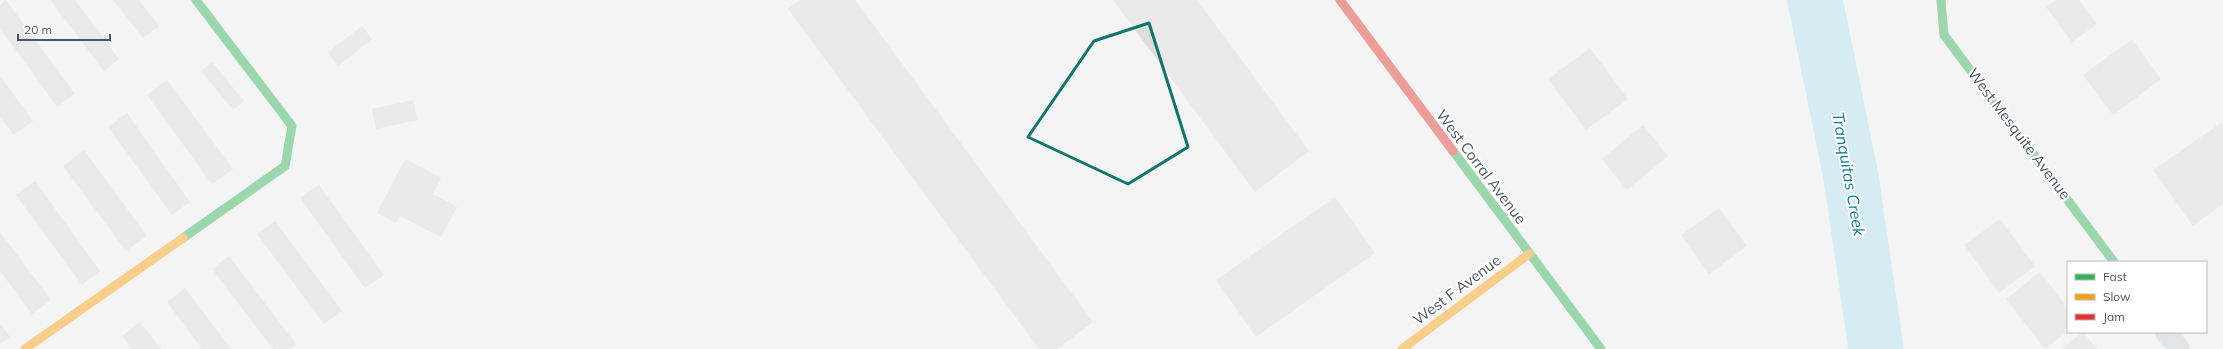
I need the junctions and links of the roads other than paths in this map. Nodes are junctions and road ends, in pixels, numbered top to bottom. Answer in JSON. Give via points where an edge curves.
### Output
{"nodes":[{"id":1,"x":196,"y":0,"type":"edge"},
{"id":2,"x":1340,"y":0,"type":"edge"},
{"id":3,"x":1940,"y":0,"type":"edge"},
{"id":4,"x":1529,"y":254,"type":"junction"},
{"id":5,"x":2113,"y":261,"type":"edge"},
{"id":6,"x":2167,"y":333,"type":"edge"},
{"id":7,"x":24,"y":349,"type":"edge"},
{"id":8,"x":1402,"y":349,"type":"edge"},
{"id":9,"x":1601,"y":349,"type":"edge"},
{"id":10,"x":2179,"y":349,"type":"edge"}],
"edges":[{"from":1,"to":7,"type":"street","via":[[292,126],[285,166]]},
{"from":2,"to":4,"type":"street","name":"West Corral Avenue"},
{"from":3,"to":5,"type":"street","name":"West Mesquite Avenue","via":[[1944,35]]},
{"from":4,"to":8,"type":"street","name":"West F Avenue"},
{"from":4,"to":9,"type":"street","name":"West Corral Avenue"},
{"from":6,"to":10,"type":"street"}]}
